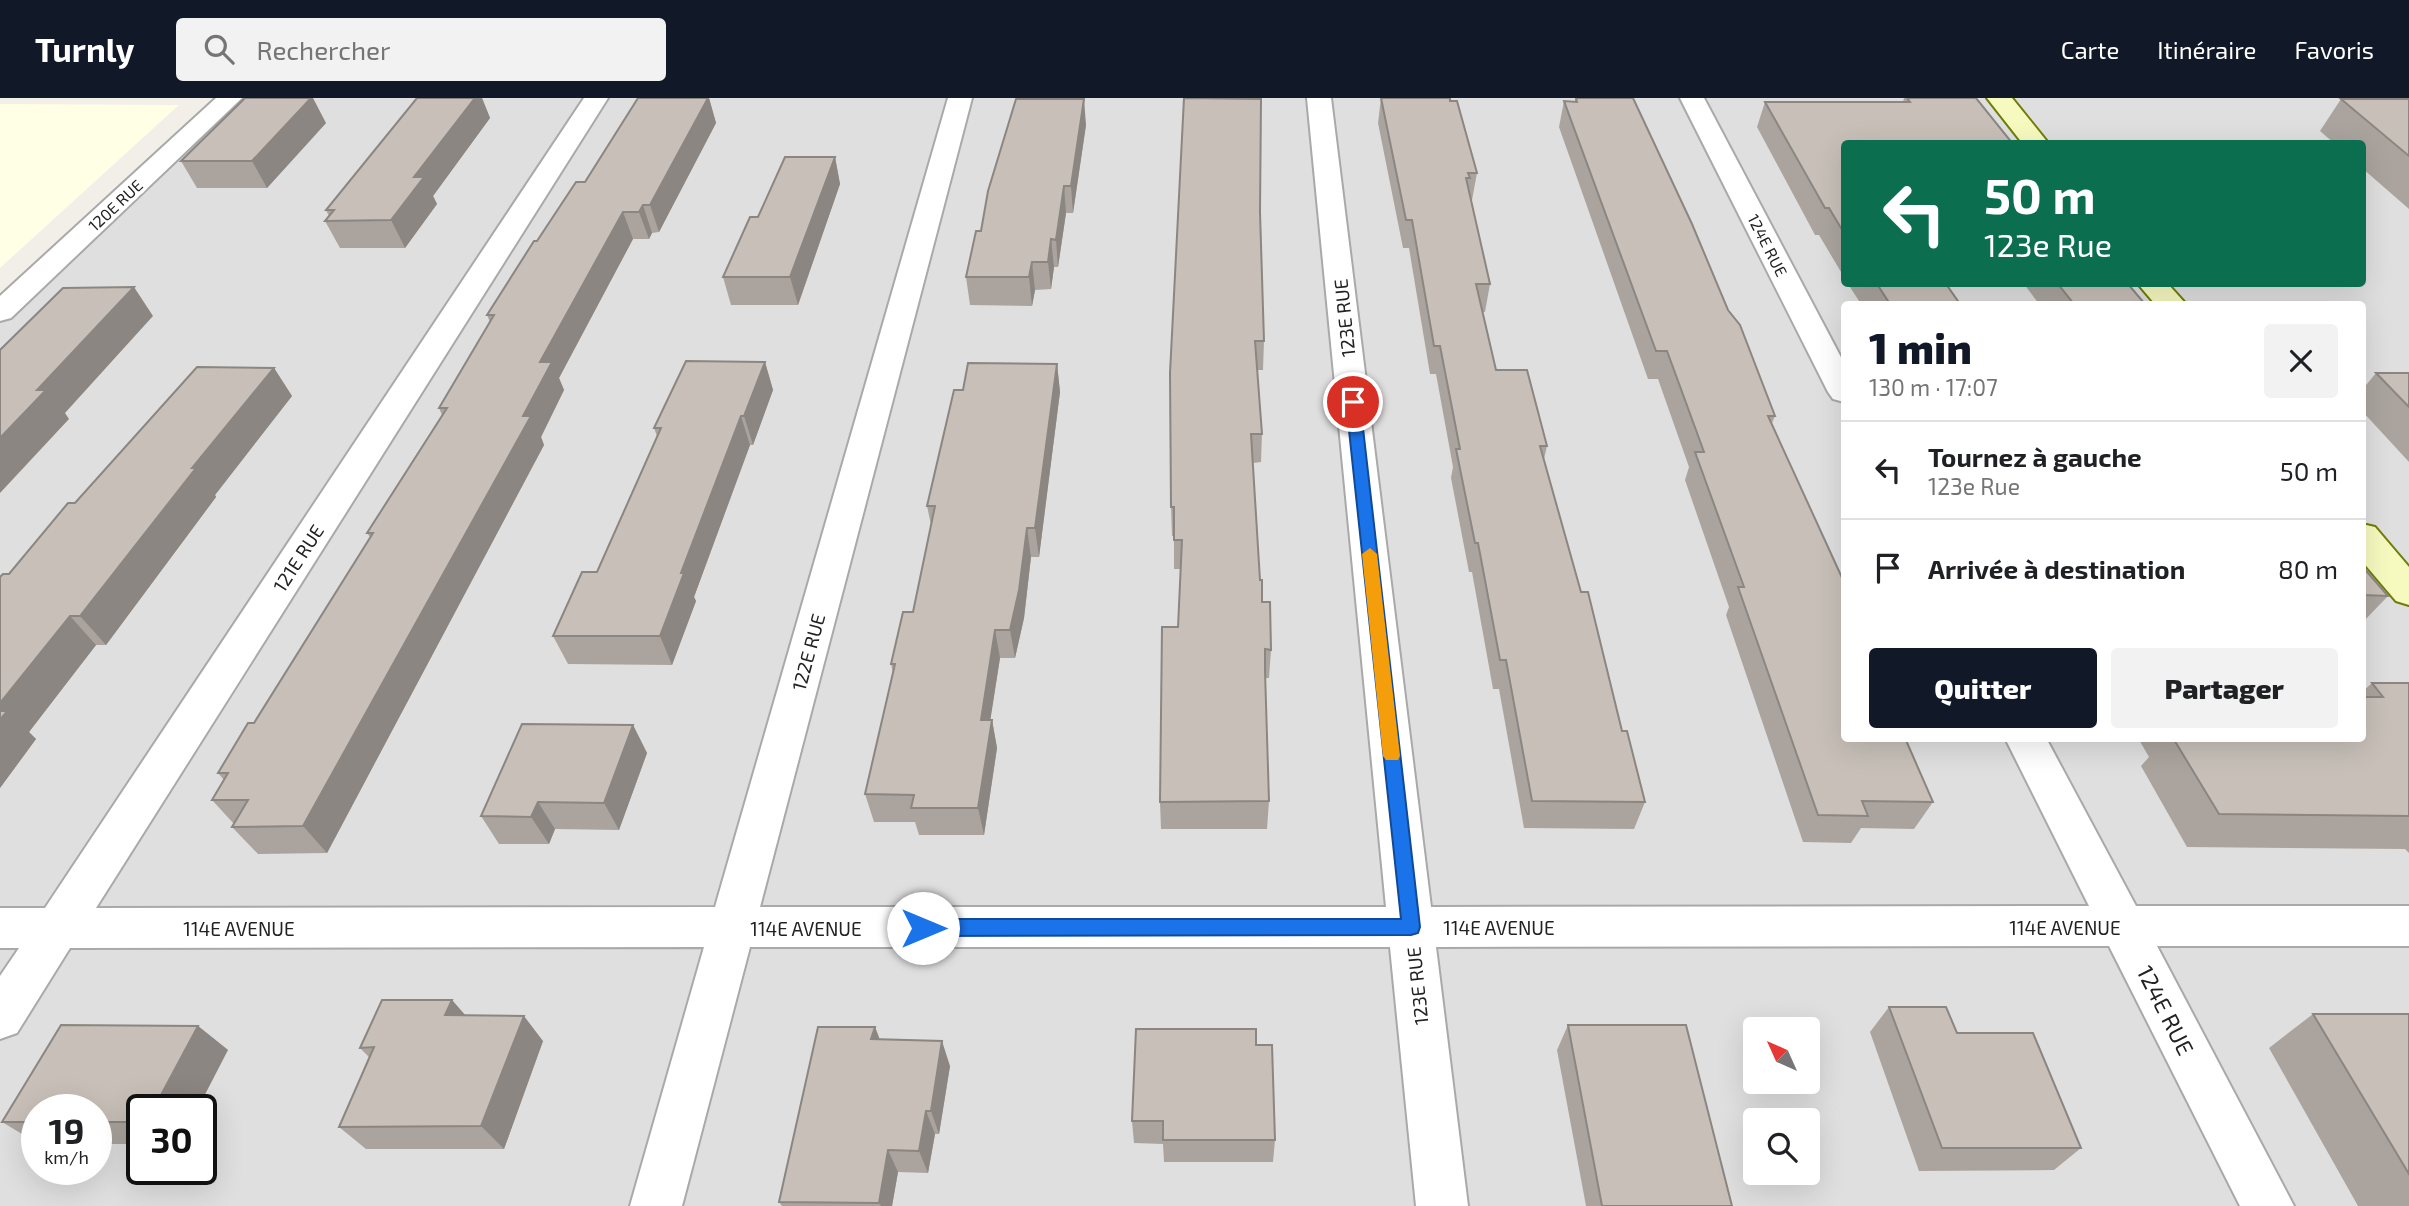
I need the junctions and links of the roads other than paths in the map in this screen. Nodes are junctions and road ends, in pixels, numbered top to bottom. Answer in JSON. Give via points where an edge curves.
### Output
{"nodes":[{"id":1,"x":230,"y":98,"type":"edge"},
{"id":2,"x":596,"y":98,"type":"edge"},
{"id":3,"x":960,"y":98,"type":"edge"},
{"id":4,"x":1319,"y":98,"type":"edge"},
{"id":5,"x":1692,"y":98,"type":"edge"},
{"id":6,"x":2000,"y":98,"type":"edge"},
{"id":7,"x":2034,"y":140,"type":"edge"},
{"id":8,"x":2156,"y":287,"type":"edge"},
{"id":9,"x":2168,"y":301,"type":"edge"},
{"id":10,"x":0,"y":312,"type":"edge"},
{"id":11,"x":1841,"y":386,"type":"edge"},
{"id":12,"x":2366,"y":541,"type":"edge"},
{"id":13,"x":2409,"y":592,"type":"edge"},
{"id":14,"x":2027,"y":742,"type":"edge"},
{"id":15,"x":2409,"y":926,"type":"edge"},
{"id":16,"x":1411,"y":927,"type":"junction"},
{"id":17,"x":2123,"y":927,"type":"junction"},
{"id":18,"x":0,"y":928,"type":"edge"},
{"id":19,"x":58,"y":928,"type":"junction"},
{"id":20,"x":733,"y":928,"type":"junction"},
{"id":21,"x":0,"y":1017,"type":"edge"},
{"id":22,"x":656,"y":1206,"type":"edge"},
{"id":23,"x":1442,"y":1206,"type":"edge"},
{"id":24,"x":2268,"y":1206,"type":"edge"}],
"edges":[{"from":1,"to":10,"type":"street","name":"120E RUE"},
{"from":2,"to":19,"type":"street","name":"121E RUE"},
{"from":3,"to":20,"type":"street","name":"122E RUE"},
{"from":4,"to":16,"type":"street","name":"123E RUE"},
{"from":5,"to":11,"type":"street","name":"124E RUE"},
{"from":6,"to":7,"type":"street"},
{"from":8,"to":9,"type":"street"},
{"from":12,"to":13,"type":"street"},
{"from":14,"to":17,"type":"street","name":"124E RUE"},
{"from":15,"to":17,"type":"street","name":"114E AVENUE"},
{"from":16,"to":17,"type":"street","name":"114E AVENUE"},
{"from":16,"to":20,"type":"street","name":"114E AVENUE"},
{"from":16,"to":23,"type":"street","name":"123E RUE"},
{"from":17,"to":24,"type":"street","name":"124E RUE"},
{"from":18,"to":19,"type":"street","name":"114E AVENUE"},
{"from":19,"to":20,"type":"street","name":"114E AVENUE"},
{"from":19,"to":21,"type":"street","name":"121E RUE"},
{"from":20,"to":22,"type":"street","name":"122E RUE"}]}
